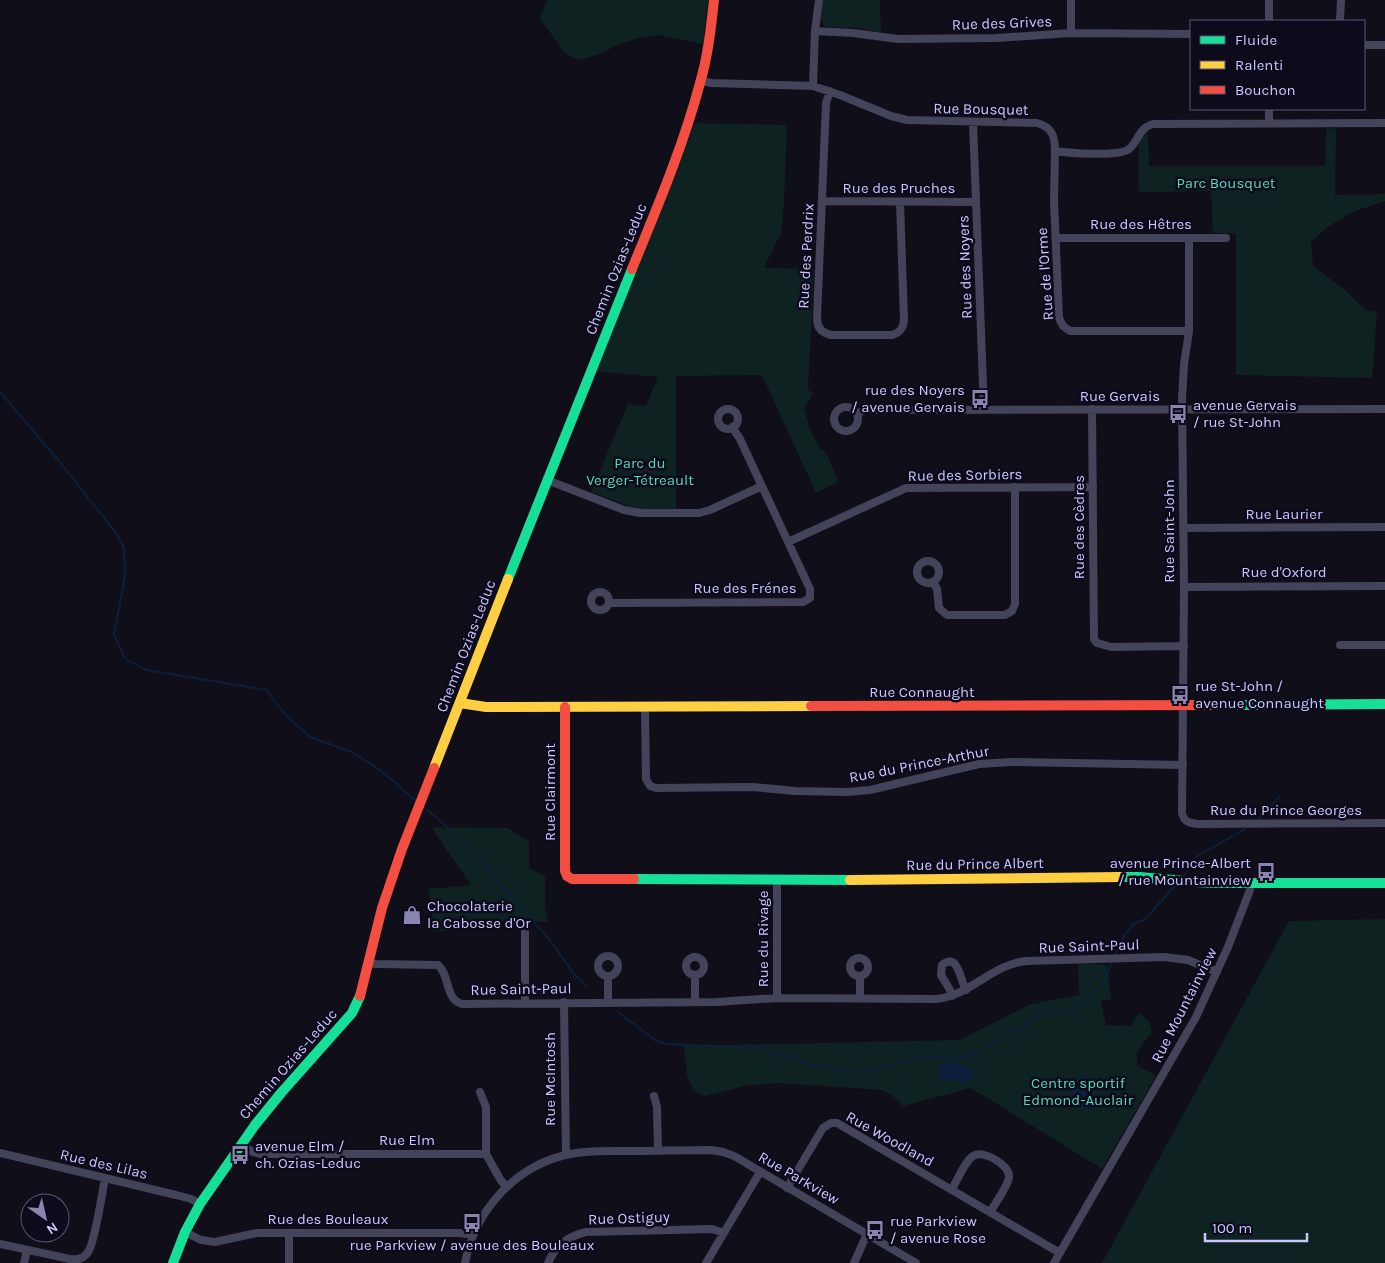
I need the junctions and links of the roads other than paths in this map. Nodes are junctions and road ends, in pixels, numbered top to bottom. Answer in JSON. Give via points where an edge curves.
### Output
{"nodes":[{"id":1,"x":714,"y":0,"type":"edge"},
{"id":2,"x":819,"y":0,"type":"edge"},
{"id":3,"x":1071,"y":0,"type":"edge"},
{"id":4,"x":1269,"y":0,"type":"edge"},
{"id":5,"x":1341,"y":0,"type":"edge"},
{"id":6,"x":1269,"y":20,"type":"edge"},
{"id":7,"x":1340,"y":20,"type":"edge"},
{"id":8,"x":814,"y":31,"type":"junction"},
{"id":9,"x":1071,"y":33,"type":"junction"},
{"id":10,"x":1190,"y":34,"type":"edge"},
{"id":11,"x":1365,"y":45,"type":"edge"},
{"id":12,"x":1385,"y":45,"type":"edge"},
{"id":13,"x":701,"y":81,"type":"junction"},
{"id":14,"x":813,"y":86,"type":"junction"},
{"id":15,"x":830,"y":91,"type":"junction"},
{"id":16,"x":1269,"y":110,"type":"edge"},
{"id":17,"x":973,"y":123,"type":"junction"},
{"id":18,"x":1269,"y":123,"type":"junction"},
{"id":19,"x":1385,"y":123,"type":"edge"},
{"id":20,"x":1054,"y":151,"type":"junction"},
{"id":21,"x":822,"y":201,"type":"junction"},
{"id":22,"x":900,"y":202,"type":"junction"},
{"id":23,"x":976,"y":202,"type":"junction"},
{"id":24,"x":1056,"y":238,"type":"junction"},
{"id":25,"x":1189,"y":238,"type":"junction"},
{"id":26,"x":1226,"y":238,"type":"dead end"},
{"id":27,"x":1190,"y":331,"type":"junction"},
{"id":28,"x":1092,"y":409,"type":"junction"},
{"id":29,"x":1385,"y":409,"type":"edge"},
{"id":30,"x":984,"y":410,"type":"junction"},
{"id":31,"x":1182,"y":410,"type":"junction"},
{"id":32,"x":857,"y":414,"type":"dead end"},
{"id":33,"x":732,"y":427,"type":"dead end"},
{"id":34,"x":547,"y":480,"type":"junction"},
{"id":35,"x":762,"y":486,"type":"junction"},
{"id":36,"x":1015,"y":487,"type":"junction"},
{"id":37,"x":1093,"y":487,"type":"junction"},
{"id":38,"x":1385,"y":527,"type":"edge"},
{"id":39,"x":1183,"y":528,"type":"junction"},
{"id":40,"x":788,"y":542,"type":"junction"},
{"id":41,"x":933,"y":582,"type":"dead end"},
{"id":42,"x":1385,"y":586,"type":"edge"},
{"id":43,"x":1184,"y":587,"type":"junction"},
{"id":44,"x":609,"y":603,"type":"dead end"},
{"id":45,"x":1340,"y":645,"type":"dead end"},
{"id":46,"x":1385,"y":645,"type":"edge"},
{"id":47,"x":1184,"y":646,"type":"junction"},
{"id":48,"x":460,"y":703,"type":"junction"},
{"id":49,"x":1385,"y":704,"type":"edge"},
{"id":50,"x":1183,"y":706,"type":"junction"},
{"id":51,"x":565,"y":707,"type":"junction"},
{"id":52,"x":644,"y":708,"type":"junction"},
{"id":53,"x":1183,"y":765,"type":"junction"},
{"id":54,"x":1187,"y":822,"type":"joint"},
{"id":55,"x":1385,"y":823,"type":"edge"},
{"id":56,"x":567,"y":876,"type":"joint"},
{"id":57,"x":777,"y":880,"type":"junction"},
{"id":58,"x":1251,"y":883,"type":"junction"},
{"id":59,"x":1385,"y":883,"type":"edge"},
{"id":60,"x":525,"y":926,"type":"dead end"},
{"id":61,"x":369,"y":963,"type":"junction"},
{"id":62,"x":1217,"y":972,"type":"junction"},
{"id":63,"x":695,"y":975,"type":"dead end"},
{"id":64,"x":608,"y":976,"type":"dead end"},
{"id":65,"x":860,"y":976,"type":"dead end"},
{"id":66,"x":966,"y":990,"type":"junction"},
{"id":67,"x":952,"y":996,"type":"junction"},
{"id":68,"x":777,"y":998,"type":"junction"},
{"id":69,"x":860,"y":998,"type":"junction"},
{"id":70,"x":564,"y":1002,"type":"junction"},
{"id":71,"x":608,"y":1002,"type":"junction"},
{"id":72,"x":695,"y":1002,"type":"junction"},
{"id":73,"x":525,"y":1003,"type":"junction"},
{"id":74,"x":480,"y":1092,"type":"dead end"},
{"id":75,"x":654,"y":1096,"type":"dead end"},
{"id":76,"x":240,"y":1145,"type":"junction"},
{"id":77,"x":658,"y":1151,"type":"junction"},
{"id":78,"x":0,"y":1153,"type":"edge"},
{"id":79,"x":486,"y":1154,"type":"junction"},
{"id":80,"x":566,"y":1155,"type":"junction"},
{"id":81,"x":760,"y":1172,"type":"junction"},
{"id":82,"x":105,"y":1178,"type":"junction"},
{"id":83,"x":506,"y":1187,"type":"junction"},
{"id":84,"x":787,"y":1188,"type":"junction"},
{"id":85,"x":952,"y":1190,"type":"junction"},
{"id":86,"x":200,"y":1204,"type":"junction"},
{"id":87,"x":990,"y":1212,"type":"junction"},
{"id":88,"x":185,"y":1232,"type":"junction"},
{"id":89,"x":289,"y":1233,"type":"junction"},
{"id":90,"x":724,"y":1233,"type":"junction"},
{"id":91,"x":867,"y":1234,"type":"junction"},
{"id":92,"x":473,"y":1236,"type":"junction"},
{"id":93,"x":0,"y":1244,"type":"edge"},
{"id":94,"x":27,"y":1250,"type":"junction"},
{"id":95,"x":1060,"y":1253,"type":"junction"},
{"id":96,"x":24,"y":1263,"type":"edge"},
{"id":97,"x":173,"y":1263,"type":"edge"},
{"id":98,"x":289,"y":1263,"type":"edge"},
{"id":99,"x":466,"y":1263,"type":"edge"},
{"id":100,"x":548,"y":1263,"type":"edge"},
{"id":101,"x":706,"y":1263,"type":"edge"},
{"id":102,"x":854,"y":1263,"type":"edge"},
{"id":103,"x":916,"y":1263,"type":"edge"},
{"id":104,"x":1054,"y":1263,"type":"edge"}],
"edges":[{"from":1,"to":13,"type":"street","name":"Chemin Ozias-Leduc"},
{"from":2,"to":8,"type":"street"},
{"from":3,"to":9,"type":"street"},
{"from":4,"to":6,"type":"street"},
{"from":5,"to":7,"type":"street"},
{"from":8,"to":9,"type":"street","name":"Rue des Grives","via":[[853,32],[898,39]]},
{"from":8,"to":14,"type":"street"},
{"from":9,"to":10,"type":"street","name":"Rue des Grives"},
{"from":11,"to":12,"type":"street"},
{"from":13,"to":14,"type":"street","name":"Rue Bousquet"},
{"from":13,"to":34,"type":"street","name":"Chemin Ozias-Leduc","via":[[681,147]]},
{"from":14,"to":15,"type":"street","name":"Rue Bousquet"},
{"from":15,"to":17,"type":"street","name":"Rue Bousquet","via":[[901,119]]},
{"from":15,"to":21,"type":"street","name":"Rue des Perdrix","via":[[826,102]]},
{"from":16,"to":18,"type":"street"},
{"from":17,"to":20,"type":"street","name":"Rue Bousquet","via":[[1043,125],[1053,134]]},
{"from":17,"to":23,"type":"street","name":"Rue des Noyers"},
{"from":18,"to":19,"type":"street"},
{"from":18,"to":20,"type":"street","via":[[1153,124],[1142,130],[1132,147],[1124,153]]},
{"from":20,"to":24,"type":"street","name":"Rue de l'Orme"},
{"from":21,"to":22,"type":"street","name":"Rue des Pruches"},
{"from":21,"to":22,"type":"street","name":"Rue des Perdrix","via":[[817,322],[824,333],[840,335],[892,335],[903,326]]},
{"from":22,"to":23,"type":"street","name":"Rue des Pruches"},
{"from":23,"to":30,"type":"street","name":"Rue des Noyers"},
{"from":24,"to":25,"type":"street","name":"Rue des Hêtres"},
{"from":24,"to":27,"type":"street","name":"Rue de l'Orme","via":[[1059,318],[1064,328],[1074,331]]},
{"from":25,"to":26,"type":"street","name":"Rue des Hêtres"},
{"from":25,"to":27,"type":"street","name":"Rue Saint-John"},
{"from":27,"to":31,"type":"street","name":"Rue Saint-John","via":[[1184,365]]},
{"from":28,"to":30,"type":"street","name":"Rue Gervais"},
{"from":28,"to":31,"type":"street","name":"Rue Gervais"},
{"from":28,"to":37,"type":"street","name":"Rue des Cèdres"},
{"from":29,"to":31,"type":"street","name":"Rue Gervais"},
{"from":30,"to":32,"type":"street","name":"Rue Gervais","via":[[864,410]]},
{"from":31,"to":39,"type":"street","name":"Rue Saint-John"},
{"from":33,"to":35,"type":"street","name":"Rue des Frénes"},
{"from":34,"to":35,"type":"street","via":[[624,510],[640,513],[699,513]]},
{"from":34,"to":48,"type":"street","name":"Chemin Ozias-Leduc"},
{"from":35,"to":40,"type":"street","name":"Rue des Frénes"},
{"from":36,"to":37,"type":"street","name":"Rue des Sorbiers"},
{"from":36,"to":40,"type":"street","name":"Rue des Sorbiers","via":[[906,488]]},
{"from":36,"to":41,"type":"street","via":[[1015,604],[1012,611],[1005,615],[946,615],[939,608]]},
{"from":37,"to":47,"type":"street","name":"Rue des Cèdres","via":[[1093,634],[1097,643],[1110,647]]},
{"from":38,"to":39,"type":"street","name":"Rue Laurier"},
{"from":39,"to":43,"type":"street","name":"Rue Saint-John"},
{"from":40,"to":44,"type":"street","name":"Rue des Frénes","via":[[811,591],[806,601]]},
{"from":42,"to":43,"type":"street","name":"Rue d'Oxford"},
{"from":43,"to":47,"type":"street","name":"Rue Saint-John"},
{"from":45,"to":46,"type":"street"},
{"from":47,"to":50,"type":"street","name":"Rue Saint-John"},
{"from":48,"to":51,"type":"street","name":"Rue Connaught","via":[[486,707]]},
{"from":48,"to":61,"type":"street","name":"Chemin Ozias-Leduc","via":[[388,889]]},
{"from":49,"to":50,"type":"street","name":"Rue Connaught"},
{"from":50,"to":52,"type":"street","name":"Rue Connaught"},
{"from":50,"to":53,"type":"street","name":"Rue Saint-John"},
{"from":51,"to":52,"type":"street","name":"Rue Connaught"},
{"from":51,"to":56,"type":"street","name":"Rue Clairmont"},
{"from":52,"to":53,"type":"street","name":"Rue du Prince-Arthur","via":[[646,779],[650,786],[656,788],[753,787],[847,792],[870,790],[979,764]]},
{"from":53,"to":54,"type":"street","name":"Rue Saint-John","via":[[1182,814]]},
{"from":54,"to":55,"type":"street","name":"Rue du Prince Georges"},
{"from":56,"to":57,"type":"street","name":"Rue du Prince Albert","via":[[572,879]]},
{"from":57,"to":58,"type":"street","name":"Rue du Prince Albert","via":[[1138,877]]},
{"from":57,"to":68,"type":"street","name":"Rue du Rivage"},
{"from":58,"to":59,"type":"street","name":"Rue du Prince Albert"},
{"from":58,"to":62,"type":"street","name":"Rue Mountainview"},
{"from":60,"to":73,"type":"street"},
{"from":61,"to":73,"type":"street","name":"Rue Saint-Paul","via":[[438,965],[453,998],[460,1003]]},
{"from":61,"to":76,"type":"street","name":"Chemin Ozias-Leduc","via":[[352,1013]]},
{"from":62,"to":66,"type":"street","name":"Rue Saint-Paul","via":[[1193,962],[1164,957],[1023,962],[1006,966]]},
{"from":62,"to":95,"type":"street","name":"Rue Mountainview","via":[[1188,1032]]},
{"from":63,"to":72,"type":"street"},
{"from":64,"to":71,"type":"street"},
{"from":65,"to":69,"type":"street"},
{"from":66,"to":67,"type":"street","name":"Rue Saint-Paul"},
{"from":66,"to":67,"type":"street","via":[[957,966],[947,962],[941,971]]},
{"from":67,"to":69,"type":"street","name":"Rue Saint-Paul"},
{"from":68,"to":69,"type":"street","name":"Rue Saint-Paul"},
{"from":68,"to":72,"type":"street","name":"Rue Saint-Paul"},
{"from":70,"to":71,"type":"street","name":"Rue Saint-Paul"},
{"from":70,"to":73,"type":"street","name":"Rue Saint-Paul"},
{"from":70,"to":80,"type":"street","name":"Rue McIntosh"},
{"from":71,"to":72,"type":"street","name":"Rue Saint-Paul"},
{"from":74,"to":79,"type":"street","via":[[486,1106]]},
{"from":75,"to":77,"type":"street","via":[[658,1107]]},
{"from":76,"to":79,"type":"street","name":"Rue Elm","via":[[261,1154]]},
{"from":76,"to":86,"type":"street","name":"Chemin Ozias-Leduc"},
{"from":77,"to":80,"type":"street","name":"Rue Parkview","via":[[597,1151]]},
{"from":77,"to":81,"type":"street","name":"Rue Parkview","via":[[719,1151]]},
{"from":78,"to":82,"type":"street","name":"Rue des Lilas"},
{"from":79,"to":83,"type":"street"},
{"from":80,"to":83,"type":"street","name":"Rue Parkview","via":[[538,1165]]},
{"from":81,"to":84,"type":"street","name":"Rue Parkview"},
{"from":81,"to":90,"type":"street"},
{"from":82,"to":86,"type":"street","name":"Rue des Lilas","via":[[187,1197]]},
{"from":82,"to":94,"type":"street","via":[[91,1246],[84,1256],[73,1260]]},
{"from":83,"to":92,"type":"street","name":"Rue Parkview","via":[[484,1214]]},
{"from":84,"to":85,"type":"street","name":"Rue Woodland","via":[[823,1128],[835,1123]]},
{"from":84,"to":91,"type":"street","name":"Rue Parkview"},
{"from":85,"to":87,"type":"street","name":"Rue Woodland"},
{"from":85,"to":87,"type":"street","via":[[974,1155],[983,1154],[997,1162],[1007,1171],[1008,1179]]},
{"from":86,"to":88,"type":"street","name":"Chemin Ozias-Leduc"},
{"from":87,"to":95,"type":"street","name":"Rue Woodland"},
{"from":88,"to":89,"type":"street","name":"Rue des Bouleaux","via":[[201,1240],[215,1242],[253,1234]]},
{"from":88,"to":97,"type":"street","name":"Chemin Ozias-Leduc"},
{"from":89,"to":92,"type":"street","name":"Rue des Bouleaux","via":[[460,1232]]},
{"from":89,"to":98,"type":"street"},
{"from":90,"to":100,"type":"street","name":"Rue Ostiguy","via":[[714,1229],[586,1232],[563,1243]]},
{"from":90,"to":101,"type":"street"},
{"from":91,"to":102,"type":"street"},
{"from":91,"to":103,"type":"street","name":"Rue Parkview"},
{"from":92,"to":99,"type":"street","name":"Rue Parkview"},
{"from":93,"to":94,"type":"street"},
{"from":94,"to":96,"type":"street"},
{"from":95,"to":104,"type":"street","name":"Rue Mountainview"}]}
